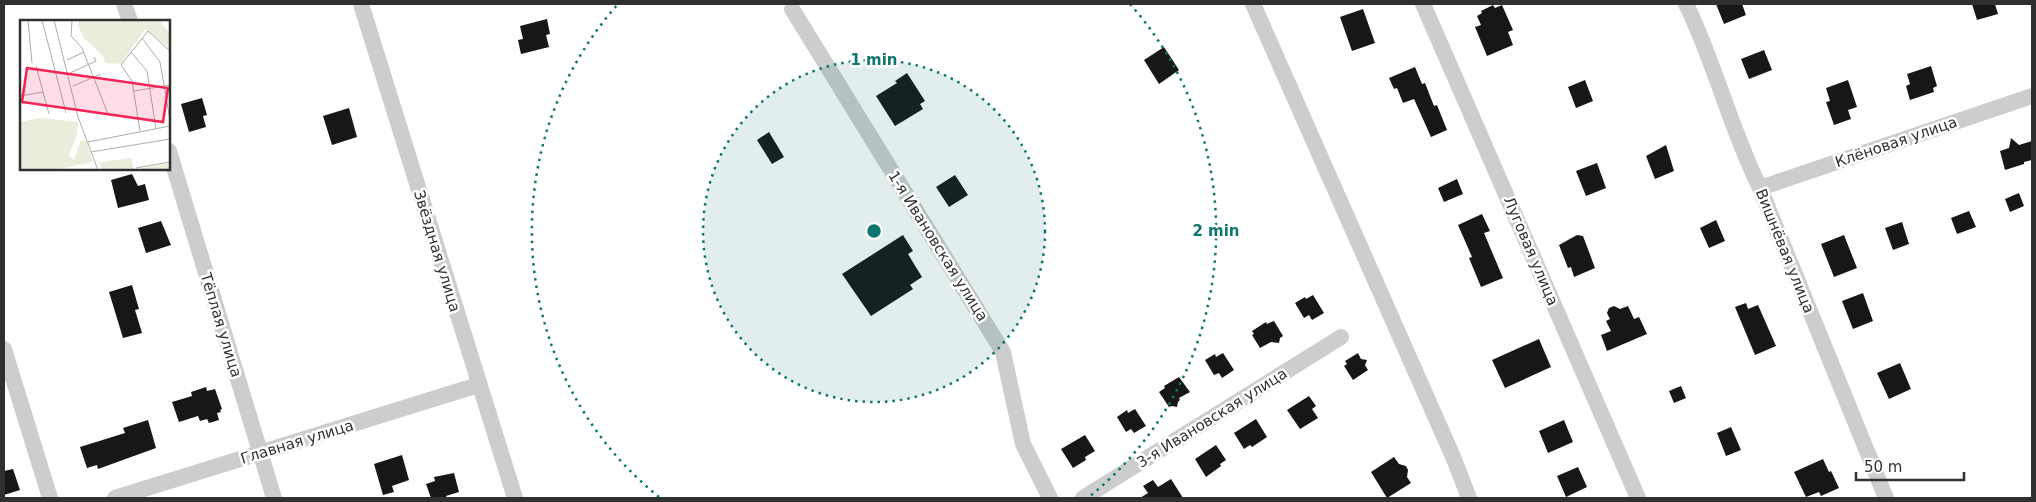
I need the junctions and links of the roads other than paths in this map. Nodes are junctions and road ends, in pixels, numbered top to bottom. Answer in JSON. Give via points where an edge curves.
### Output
{"nodes":[{"id":1,"x":124,"y":4,"type":"edge"},
{"id":2,"x":361,"y":4,"type":"edge"},
{"id":3,"x":1253,"y":4,"type":"edge"},
{"id":4,"x":1423,"y":4,"type":"edge"},
{"id":5,"x":1686,"y":4,"type":"edge"},
{"id":6,"x":792,"y":9,"type":"dead end"},
{"id":7,"x":130,"y":20,"type":"edge"},
{"id":8,"x":2032,"y":96,"type":"edge"},
{"id":9,"x":170,"y":154,"type":"edge"},
{"id":10,"x":1760,"y":188,"type":"junction"},
{"id":11,"x":1340,"y":337,"type":"dead end"},
{"id":12,"x":4,"y":349,"type":"edge"},
{"id":13,"x":478,"y":385,"type":"junction"},
{"id":14,"x":260,"y":453,"type":"junction"},
{"id":15,"x":50,"y":498,"type":"edge"},
{"id":16,"x":115,"y":498,"type":"edge"},
{"id":17,"x":274,"y":498,"type":"edge"},
{"id":18,"x":515,"y":498,"type":"edge"},
{"id":19,"x":1050,"y":498,"type":"edge"},
{"id":20,"x":1083,"y":498,"type":"edge"},
{"id":21,"x":1469,"y":498,"type":"edge"},
{"id":22,"x":1638,"y":498,"type":"edge"},
{"id":23,"x":1886,"y":498,"type":"edge"}],
"edges":[{"from":1,"to":7,"type":"street"},
{"from":2,"to":13,"type":"street","name":"Звёздная улица"},
{"from":3,"to":21,"type":"street"},
{"from":4,"to":22,"type":"street","name":"Луговая улица"},
{"from":5,"to":10,"type":"street","name":"Вишнёвая улица","via":[[1699,30],[1745,158]]},
{"from":6,"to":19,"type":"street","name":"1-я Ивановская улица","via":[[1002,352],[1023,444]]},
{"from":8,"to":10,"type":"street","name":"Клёновая улица"},
{"from":9,"to":14,"type":"street","name":"Тёплая улица"},
{"from":10,"to":23,"type":"street","name":"Вишнёвая улица"},
{"from":11,"to":20,"type":"street","name":"3-я Ивановская улица"},
{"from":12,"to":15,"type":"street"},
{"from":13,"to":14,"type":"street","name":"Главная улица"},
{"from":13,"to":18,"type":"street","name":"Звёздная улица"},
{"from":14,"to":16,"type":"street","name":"Главная улица"},
{"from":14,"to":17,"type":"street","name":"Тёплая улица"}]}
